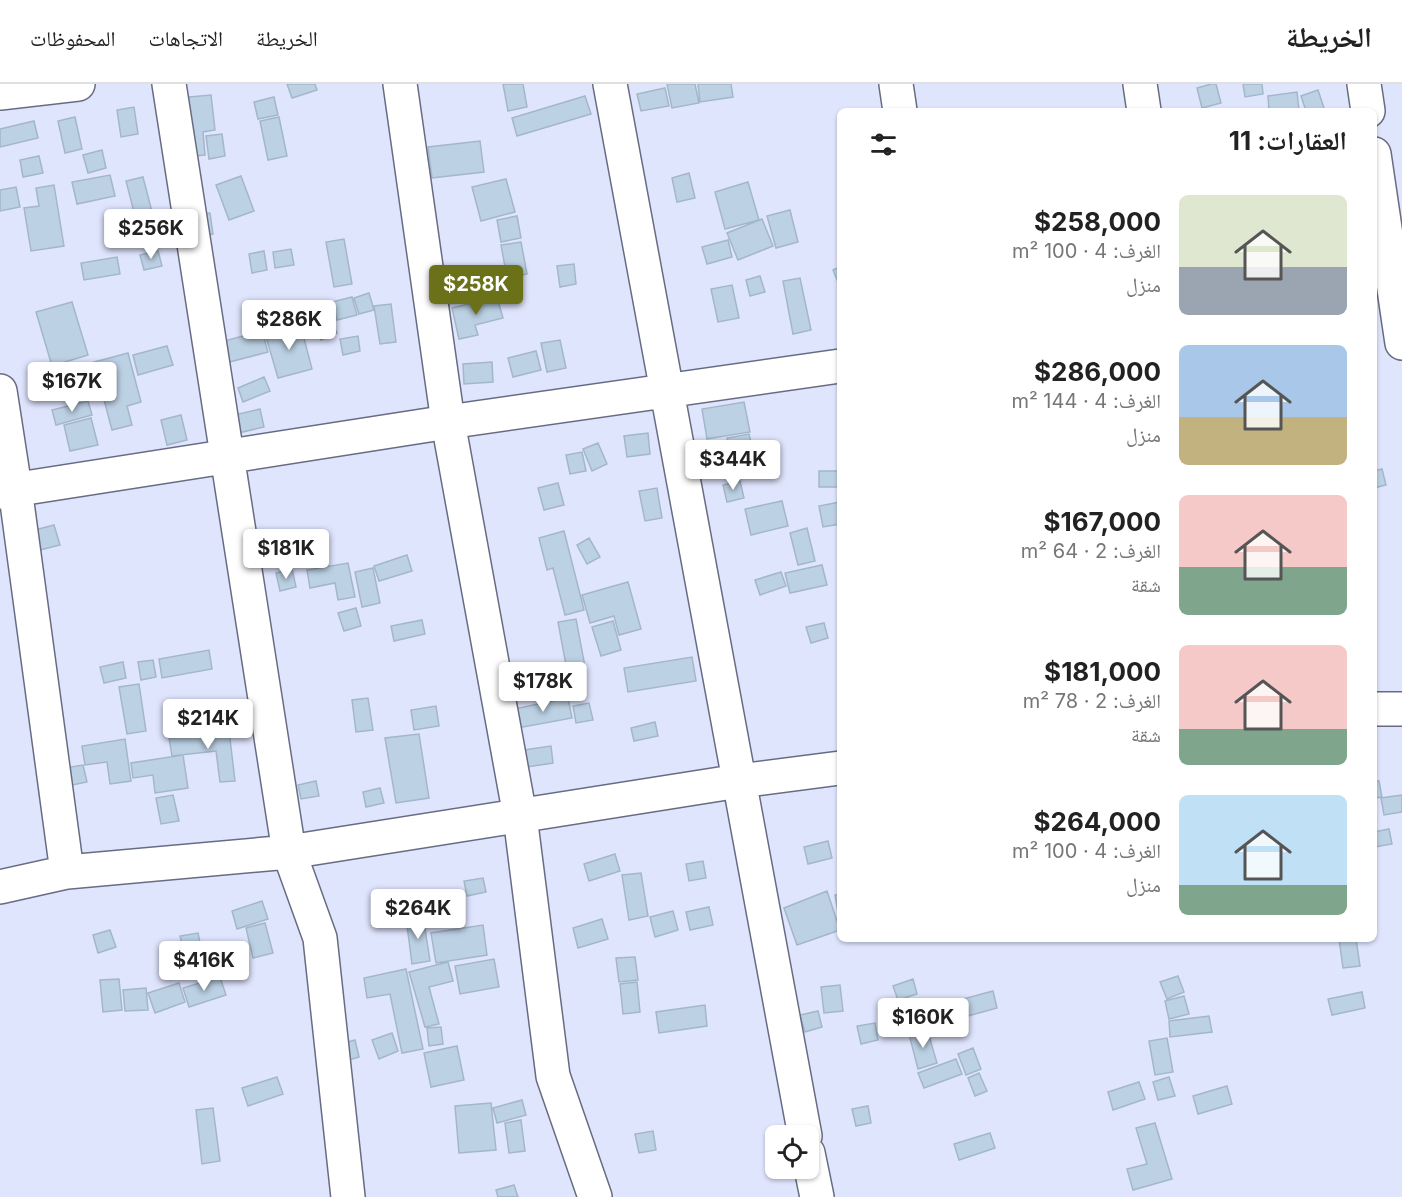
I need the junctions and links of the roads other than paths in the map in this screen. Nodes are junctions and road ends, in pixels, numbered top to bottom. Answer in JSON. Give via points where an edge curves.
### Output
{"nodes":[{"id":1,"x":78,"y":84,"type":"edge"},
{"id":2,"x":169,"y":84,"type":"edge"},
{"id":3,"x":400,"y":84,"type":"edge"},
{"id":4,"x":610,"y":84,"type":"edge"},
{"id":5,"x":896,"y":84,"type":"edge"},
{"id":6,"x":1140,"y":84,"type":"edge"},
{"id":7,"x":1364,"y":84,"type":"edge"},
{"id":8,"x":0,"y":93,"type":"edge"},
{"id":9,"x":900,"y":108,"type":"edge"},
{"id":10,"x":1144,"y":108,"type":"edge"},
{"id":11,"x":1368,"y":108,"type":"edge"},
{"id":12,"x":1382,"y":175,"type":"edge"},
{"id":13,"x":1402,"y":343,"type":"edge"},
{"id":14,"x":837,"y":366,"type":"edge"},
{"id":15,"x":0,"y":391,"type":"edge"},
{"id":16,"x":667,"y":391,"type":"junction"},
{"id":17,"x":448,"y":422,"type":"junction"},
{"id":18,"x":228,"y":455,"type":"junction"},
{"id":19,"x":8,"y":490,"type":"edge"},
{"id":20,"x":1402,"y":709,"type":"edge"},
{"id":21,"x":1377,"y":710,"type":"edge"},
{"id":22,"x":837,"y":768,"type":"edge"},
{"id":23,"x":740,"y":781,"type":"junction"},
{"id":24,"x":520,"y":816,"type":"junction"},
{"id":25,"x":289,"y":852,"type":"junction"},
{"id":26,"x":67,"y":872,"type":"junction"},
{"id":27,"x":0,"y":887,"type":"edge"},
{"id":28,"x":803,"y":1125,"type":"edge"},
{"id":29,"x":813,"y":1179,"type":"edge"},
{"id":30,"x":348,"y":1197,"type":"edge"},
{"id":31,"x":595,"y":1197,"type":"edge"},
{"id":32,"x":817,"y":1197,"type":"edge"}],
"edges":[{"from":1,"to":8,"type":"street"},
{"from":2,"to":18,"type":"street"},
{"from":3,"to":17,"type":"street"},
{"from":4,"to":16,"type":"street"},
{"from":5,"to":9,"type":"street"},
{"from":6,"to":10,"type":"street"},
{"from":7,"to":11,"type":"street"},
{"from":12,"to":13,"type":"street"},
{"from":14,"to":16,"type":"street"},
{"from":15,"to":19,"type":"street"},
{"from":16,"to":17,"type":"street"},
{"from":16,"to":23,"type":"street"},
{"from":17,"to":18,"type":"street"},
{"from":17,"to":24,"type":"street"},
{"from":18,"to":19,"type":"street"},
{"from":18,"to":25,"type":"street"},
{"from":19,"to":26,"type":"street"},
{"from":20,"to":21,"type":"street"},
{"from":22,"to":23,"type":"street"},
{"from":23,"to":24,"type":"street"},
{"from":23,"to":28,"type":"street"},
{"from":24,"to":25,"type":"street"},
{"from":24,"to":31,"type":"street","via":[[553,1076]]},
{"from":25,"to":26,"type":"street"},
{"from":25,"to":30,"type":"street","via":[[320,938]]},
{"from":26,"to":27,"type":"street"},
{"from":29,"to":32,"type":"street"}]}
